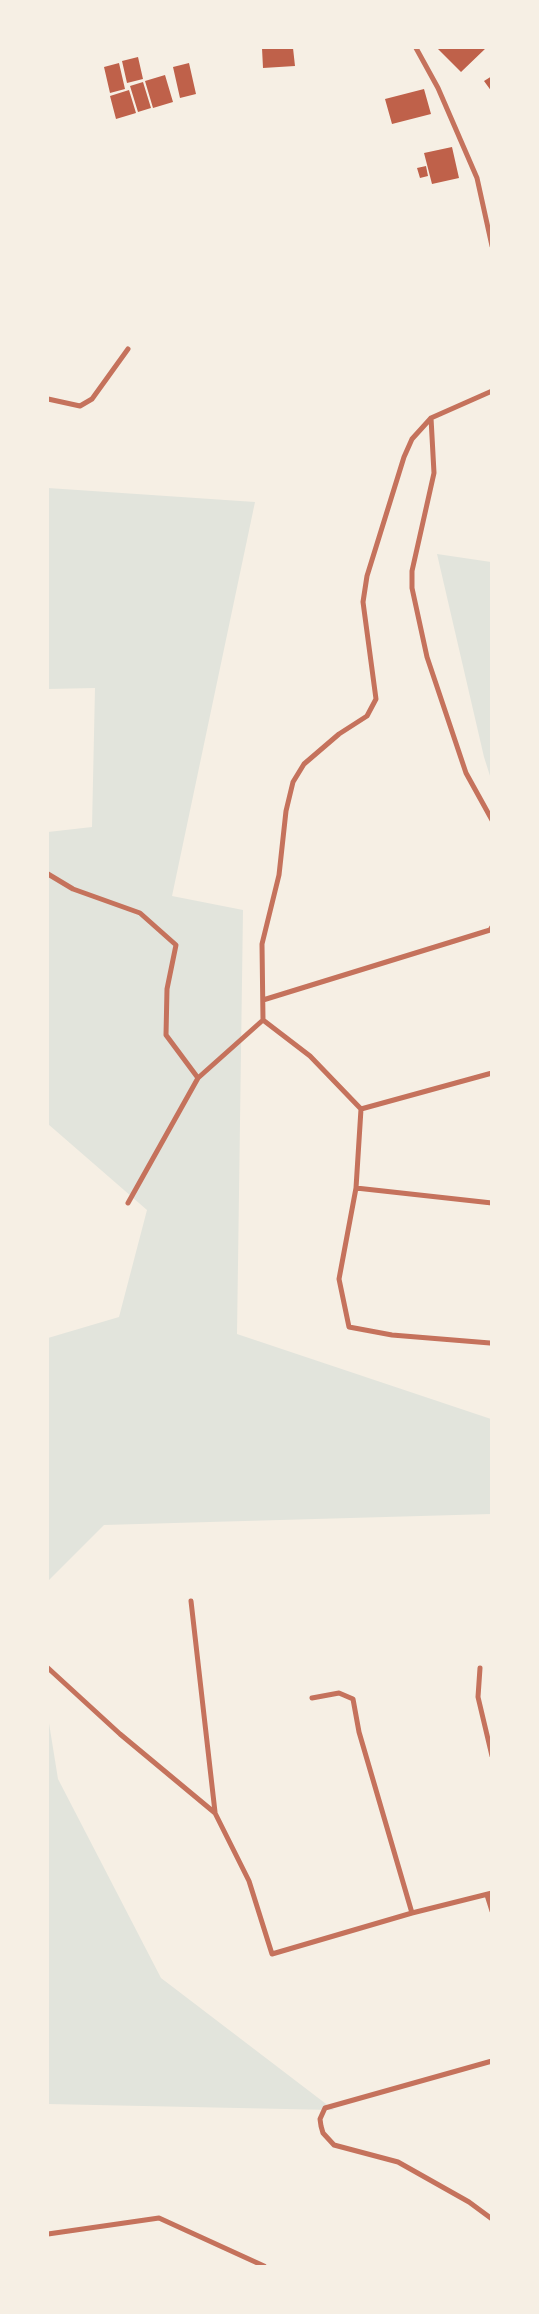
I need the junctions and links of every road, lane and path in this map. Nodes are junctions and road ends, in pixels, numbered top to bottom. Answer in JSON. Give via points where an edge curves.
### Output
{"nodes":[{"id":1,"x":416,"y":48,"type":"edge"},
{"id":2,"x":492,"y":246,"type":"edge"},
{"id":3,"x":128,"y":349,"type":"dead end"},
{"id":4,"x":492,"y":391,"type":"edge"},
{"id":5,"x":48,"y":399,"type":"edge"},
{"id":6,"x":431,"y":418,"type":"junction"},
{"id":7,"x":492,"y":820,"type":"edge"},
{"id":8,"x":48,"y":874,"type":"edge"},
{"id":9,"x":492,"y":927,"type":"edge"},
{"id":10,"x":263,"y":1000,"type":"junction"},
{"id":11,"x":263,"y":1020,"type":"junction"},
{"id":12,"x":492,"y":1073,"type":"edge"},
{"id":13,"x":198,"y":1078,"type":"junction"},
{"id":14,"x":361,"y":1109,"type":"junction"},
{"id":15,"x":356,"y":1188,"type":"junction"},
{"id":16,"x":128,"y":1203,"type":"dead end"},
{"id":17,"x":492,"y":1203,"type":"edge"},
{"id":18,"x":490,"y":1343,"type":"dead end"},
{"id":19,"x":191,"y":1601,"type":"dead end"},
{"id":20,"x":48,"y":1668,"type":"edge"},
{"id":21,"x":480,"y":1668,"type":"dead end"},
{"id":22,"x":312,"y":1698,"type":"dead end"},
{"id":23,"x":492,"y":1756,"type":"edge"},
{"id":24,"x":215,"y":1813,"type":"junction"},
{"id":25,"x":489,"y":1894,"type":"edge"},
{"id":26,"x":492,"y":1911,"type":"edge"},
{"id":27,"x":412,"y":1913,"type":"junction"},
{"id":28,"x":492,"y":2061,"type":"edge"},
{"id":29,"x":492,"y":2219,"type":"edge"},
{"id":30,"x":48,"y":2234,"type":"edge"},
{"id":31,"x":264,"y":2266,"type":"edge"}],
"edges":[{"from":1,"to":2,"type":"street","via":[[438,88],[477,178]]},
{"from":3,"to":5,"type":"street","via":[[92,400],[80,406]]},
{"from":4,"to":6,"type":"street"},
{"from":6,"to":7,"type":"street","via":[[434,472],[412,571],[412,588],[426,657],[466,773]]},
{"from":6,"to":10,"type":"street","via":[[412,440],[404,457],[367,576],[363,602],[376,699],[367,716],[339,734],[304,764],[293,782],[286,811],[279,875],[262,944]]},
{"from":8,"to":13,"type":"street","via":[[73,888],[140,913],[176,945],[166,989],[166,1035]]},
{"from":9,"to":10,"type":"street"},
{"from":10,"to":11,"type":"street"},
{"from":11,"to":13,"type":"street"},
{"from":11,"to":14,"type":"street","via":[[310,1056]]},
{"from":12,"to":14,"type":"street"},
{"from":13,"to":16,"type":"street"},
{"from":14,"to":15,"type":"street"},
{"from":15,"to":17,"type":"street"},
{"from":15,"to":18,"type":"street","via":[[338,1279],[348,1327],[392,1335]]},
{"from":19,"to":24,"type":"street"},
{"from":20,"to":24,"type":"street","via":[[120,1734]]},
{"from":21,"to":23,"type":"street","via":[[478,1698]]},
{"from":22,"to":27,"type":"street","via":[[340,1693],[353,1699],[359,1732]]},
{"from":24,"to":27,"type":"street","via":[[249,1881],[272,1954]]},
{"from":25,"to":26,"type":"street"},
{"from":25,"to":27,"type":"street"},
{"from":28,"to":29,"type":"street","via":[[325,2108],[320,2119],[323,2133],[334,2145],[398,2162],[469,2202]]},
{"from":30,"to":31,"type":"street","via":[[159,2218]]}]}
